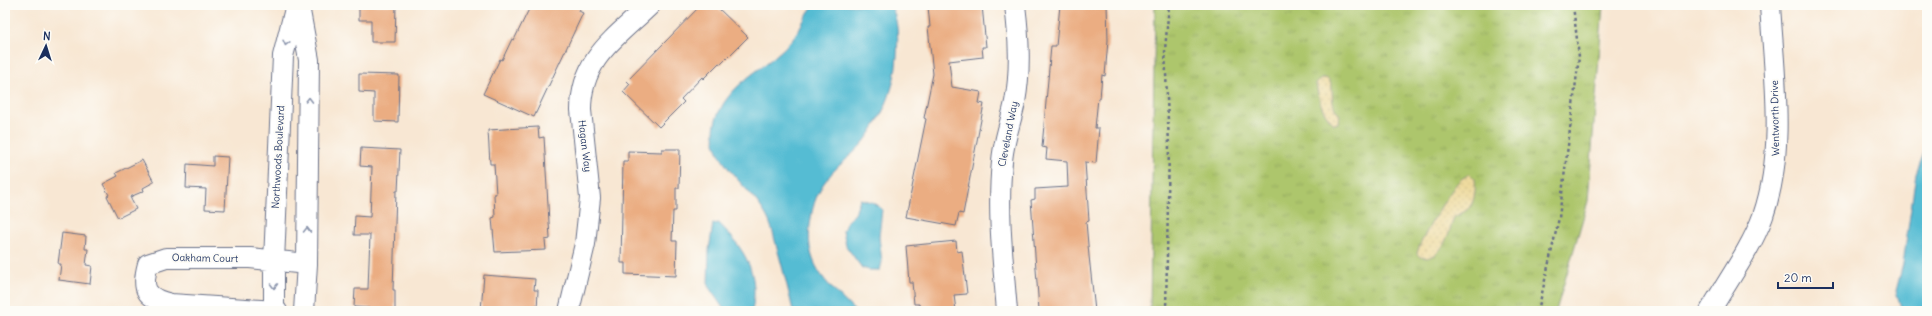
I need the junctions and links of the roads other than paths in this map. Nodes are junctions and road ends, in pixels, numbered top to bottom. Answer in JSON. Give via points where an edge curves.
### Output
{"nodes":[{"id":1,"x":297,"y":5,"type":"edge"},
{"id":2,"x":650,"y":5,"type":"edge"},
{"id":3,"x":1015,"y":5,"type":"edge"},
{"id":4,"x":1770,"y":5,"type":"edge"},
{"id":5,"x":274,"y":261,"type":"junction"},
{"id":6,"x":307,"y":264,"type":"junction"},
{"id":7,"x":274,"y":311,"type":"edge"},
{"id":8,"x":277,"y":311,"type":"edge"},
{"id":9,"x":304,"y":311,"type":"edge"},
{"id":10,"x":569,"y":311,"type":"edge"},
{"id":11,"x":1007,"y":311,"type":"edge"},
{"id":12,"x":1710,"y":311,"type":"edge"}],
"edges":[{"from":1,"to":5,"type":"street","name":"Northwoods Boulevard","one_way":true,"via":[[283,56]]},
{"from":6,"to":1,"type":"street","name":"Northwoods Boulevard","one_way":true,"via":[[309,60]]},
{"from":2,"to":10,"type":"street","name":"Hagan Way","via":[[596,57],[585,77],[581,110],[590,206],[586,244]]},
{"from":3,"to":11,"type":"street","name":"Cleveland Way","via":[[1020,63],[1015,101],[1002,159],[999,212]]},
{"from":4,"to":12,"type":"street","name":"Wentworth Drive","via":[[1777,135],[1771,190],[1754,235]]},
{"from":5,"to":6,"type":"street","name":"Oakham Court"},
{"from":5,"to":7,"type":"street","name":"Northwoods Boulevard","one_way":true},
{"from":5,"to":7,"type":"street","name":"Oakham Court","via":[[250,258],[166,258],[148,264],[144,279],[147,291],[156,300],[171,304]]},
{"from":6,"to":9,"type":"street","name":"Northwoods Boulevard"},
{"from":7,"to":8,"type":"street","name":"Oakham Court"}]}
